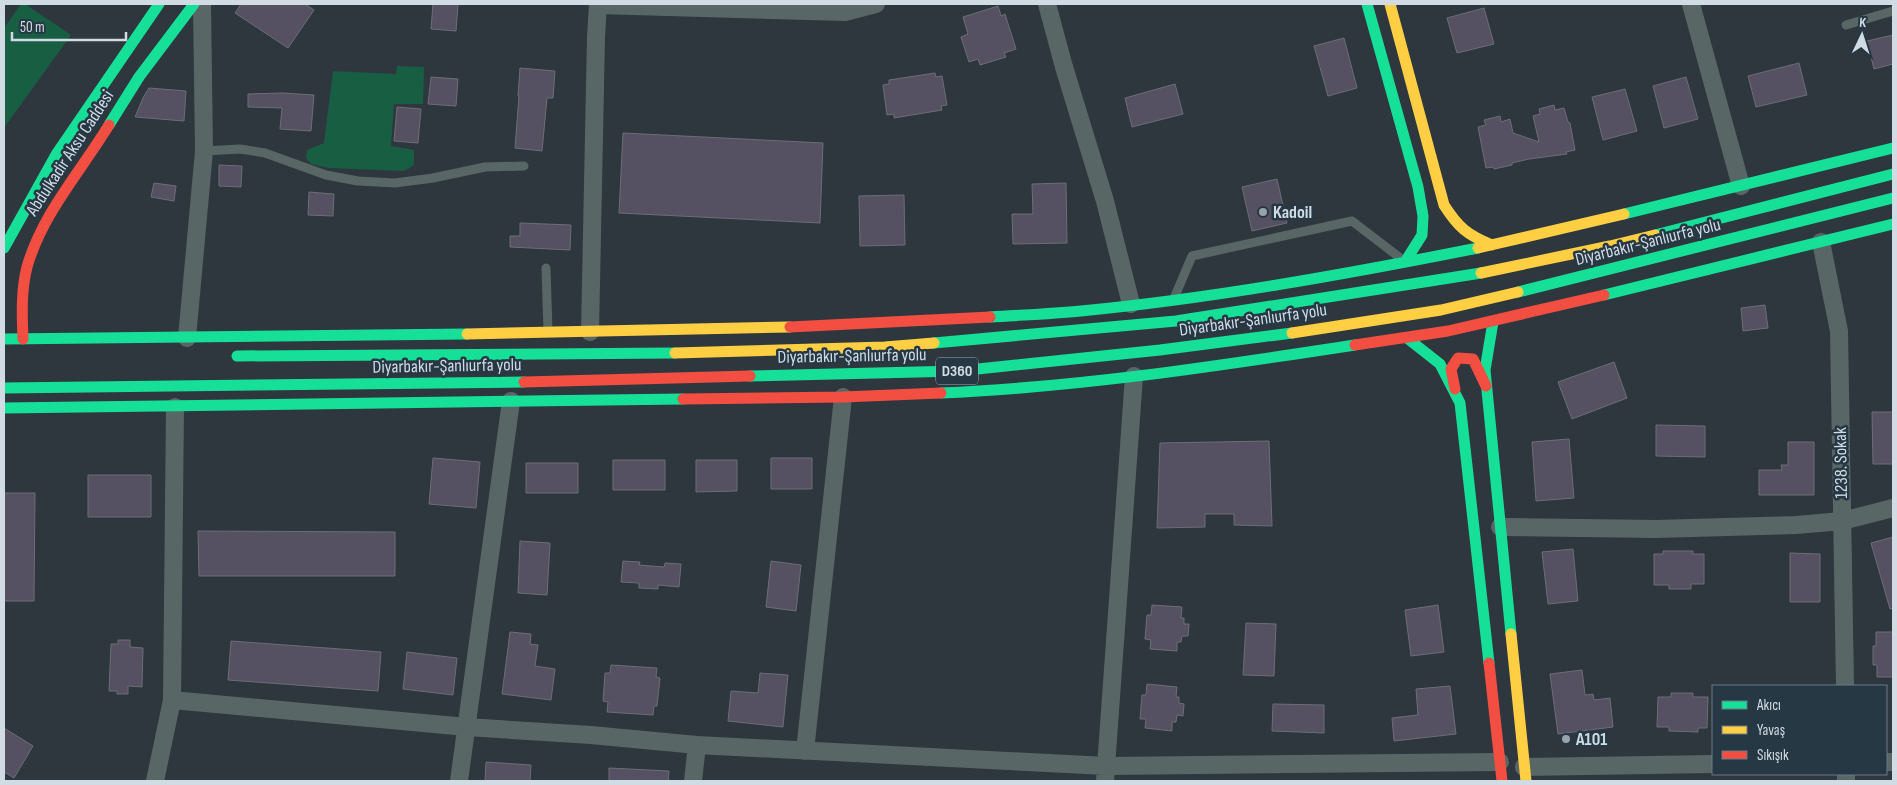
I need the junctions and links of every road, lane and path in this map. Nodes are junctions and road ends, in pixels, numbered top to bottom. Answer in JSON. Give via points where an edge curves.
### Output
{"nodes":[{"id":1,"x":159,"y":4,"type":"edge"},
{"id":2,"x":194,"y":4,"type":"edge"},
{"id":3,"x":202,"y":4,"type":"edge"},
{"id":4,"x":598,"y":4,"type":"edge"},
{"id":5,"x":876,"y":4,"type":"edge"},
{"id":6,"x":1047,"y":4,"type":"edge"},
{"id":7,"x":1367,"y":4,"type":"edge"},
{"id":8,"x":1390,"y":4,"type":"edge"},
{"id":9,"x":1691,"y":4,"type":"edge"},
{"id":10,"x":712,"y":6,"type":"edge"},
{"id":11,"x":1893,"y":11,"type":"edge"},
{"id":12,"x":1846,"y":25,"type":"dead end"},
{"id":13,"x":1893,"y":148,"type":"edge"},
{"id":14,"x":204,"y":151,"type":"junction"},
{"id":15,"x":524,"y":166,"type":"dead end"},
{"id":16,"x":1893,"y":174,"type":"edge"},
{"id":17,"x":1741,"y":186,"type":"junction"},
{"id":18,"x":1893,"y":198,"type":"edge"},
{"id":19,"x":1893,"y":224,"type":"edge"},
{"id":20,"x":1821,"y":242,"type":"junction"},
{"id":21,"x":1492,"y":245,"type":"junction"},
{"id":22,"x":4,"y":248,"type":"edge"},
{"id":23,"x":1405,"y":262,"type":"junction"},
{"id":24,"x":546,"y":268,"type":"dead end"},
{"id":25,"x":1173,"y":300,"type":"junction"},
{"id":26,"x":1131,"y":304,"type":"junction"},
{"id":27,"x":1493,"y":322,"type":"junction"},
{"id":28,"x":590,"y":332,"type":"junction"},
{"id":29,"x":548,"y":333,"type":"junction"},
{"id":30,"x":187,"y":338,"type":"junction"},
{"id":31,"x":1407,"y":338,"type":"junction"},
{"id":32,"x":4,"y":339,"type":"edge"},
{"id":33,"x":23,"y":339,"type":"junction"},
{"id":34,"x":222,"y":356,"type":"dead end"},
{"id":35,"x":1134,"y":376,"type":"junction"},
{"id":36,"x":4,"y":388,"type":"edge"},
{"id":37,"x":1488,"y":391,"type":"junction"},
{"id":38,"x":843,"y":398,"type":"junction"},
{"id":39,"x":511,"y":401,"type":"junction"},
{"id":40,"x":1460,"y":403,"type":"junction"},
{"id":41,"x":175,"y":407,"type":"junction"},
{"id":42,"x":4,"y":408,"type":"edge"},
{"id":43,"x":1893,"y":508,"type":"edge"},
{"id":44,"x":1842,"y":521,"type":"junction"},
{"id":45,"x":1500,"y":527,"type":"junction"},
{"id":46,"x":1845,"y":685,"type":"edge"},
{"id":47,"x":172,"y":700,"type":"junction"},
{"id":48,"x":467,"y":727,"type":"junction"},
{"id":49,"x":697,"y":745,"type":"junction"},
{"id":50,"x":805,"y":752,"type":"junction"},
{"id":51,"x":1500,"y":762,"type":"junction"},
{"id":52,"x":1712,"y":764,"type":"edge"},
{"id":53,"x":1105,"y":774,"type":"edge"},
{"id":54,"x":1525,"y":774,"type":"edge"},
{"id":55,"x":155,"y":781,"type":"edge"},
{"id":56,"x":459,"y":781,"type":"edge"},
{"id":57,"x":693,"y":781,"type":"edge"},
{"id":58,"x":1502,"y":781,"type":"edge"}],
"edges":[{"from":1,"to":22,"type":"main road","name":"Abdulkadir Aksu Caddesi","via":[[59,151]]},
{"from":2,"to":33,"type":"main road","name":"Abdulkadir Aksu Caddesi","via":[[139,77],[38,236],[17,304]]},
{"from":3,"to":14,"type":"street"},
{"from":4,"to":10,"type":"street"},
{"from":4,"to":28,"type":"street"},
{"from":5,"to":10,"type":"street","via":[[845,12]]},
{"from":6,"to":26,"type":"street","via":[[1105,201]]},
{"from":7,"to":23,"type":"main road","via":[[1423,216],[1422,235]]},
{"from":8,"to":21,"type":"main road","via":[[1444,205],[1459,228]]},
{"from":9,"to":17,"type":"street"},
{"from":11,"to":12,"type":"lane"},
{"from":13,"to":17,"type":"main road"},
{"from":14,"to":15,"type":"lane","via":[[240,149],[265,153],[326,175],[395,184],[485,167]]},
{"from":14,"to":30,"type":"street"},
{"from":16,"to":34,"type":"main road","name":"Diyarbakır-Şanlıurfa yolu","number":"D360","via":[[1610,246],[1496,271],[1176,321],[885,347]]},
{"from":17,"to":21,"type":"main road"},
{"from":18,"to":36,"type":"main road","name":"Diyarbakır-Şanlıurfa yolu","number":"D360","via":[[1441,310],[1160,350],[959,371],[473,383]]},
{"from":19,"to":20,"type":"main road"},
{"from":20,"to":27,"type":"main road"},
{"from":20,"to":44,"type":"street","name":"1238. Sokak","via":[[1839,331]]},
{"from":21,"to":23,"type":"main road"},
{"from":23,"to":25,"type":"main road"},
{"from":23,"to":25,"type":"lane","via":[[1352,221],[1192,256]]},
{"from":24,"to":29,"type":"lane"},
{"from":25,"to":26,"type":"main road"},
{"from":26,"to":28,"type":"main road","via":[[1081,311],[932,321]]},
{"from":27,"to":31,"type":"main road"},
{"from":27,"to":37,"type":"main road","via":[[1485,370]]},
{"from":28,"to":29,"type":"main road"},
{"from":29,"to":30,"type":"main road"},
{"from":30,"to":33,"type":"main road"},
{"from":31,"to":35,"type":"main road"},
{"from":31,"to":40,"type":"main road","via":[[1440,364]]},
{"from":32,"to":33,"type":"main road"},
{"from":35,"to":38,"type":"main road","via":[[981,391]]},
{"from":35,"to":53,"type":"street"},
{"from":37,"to":40,"type":"main road","via":[[1474,359],[1458,358],[1452,364],[1450,374]]},
{"from":37,"to":45,"type":"main road"},
{"from":38,"to":39,"type":"main road"},
{"from":38,"to":50,"type":"street"},
{"from":39,"to":41,"type":"main road"},
{"from":39,"to":48,"type":"street"},
{"from":40,"to":51,"type":"main road"},
{"from":41,"to":42,"type":"main road"},
{"from":41,"to":47,"type":"street"},
{"from":43,"to":44,"type":"street"},
{"from":44,"to":45,"type":"street","via":[[1656,529]]},
{"from":44,"to":46,"type":"street","name":"1238. Sokak"},
{"from":45,"to":54,"type":"main road"},
{"from":47,"to":48,"type":"street"},
{"from":47,"to":55,"type":"street"},
{"from":48,"to":49,"type":"street"},
{"from":48,"to":56,"type":"street"},
{"from":49,"to":50,"type":"street"},
{"from":49,"to":57,"type":"street"},
{"from":50,"to":53,"type":"street"},
{"from":51,"to":53,"type":"street"},
{"from":51,"to":58,"type":"main road"},
{"from":52,"to":54,"type":"street"}]}
